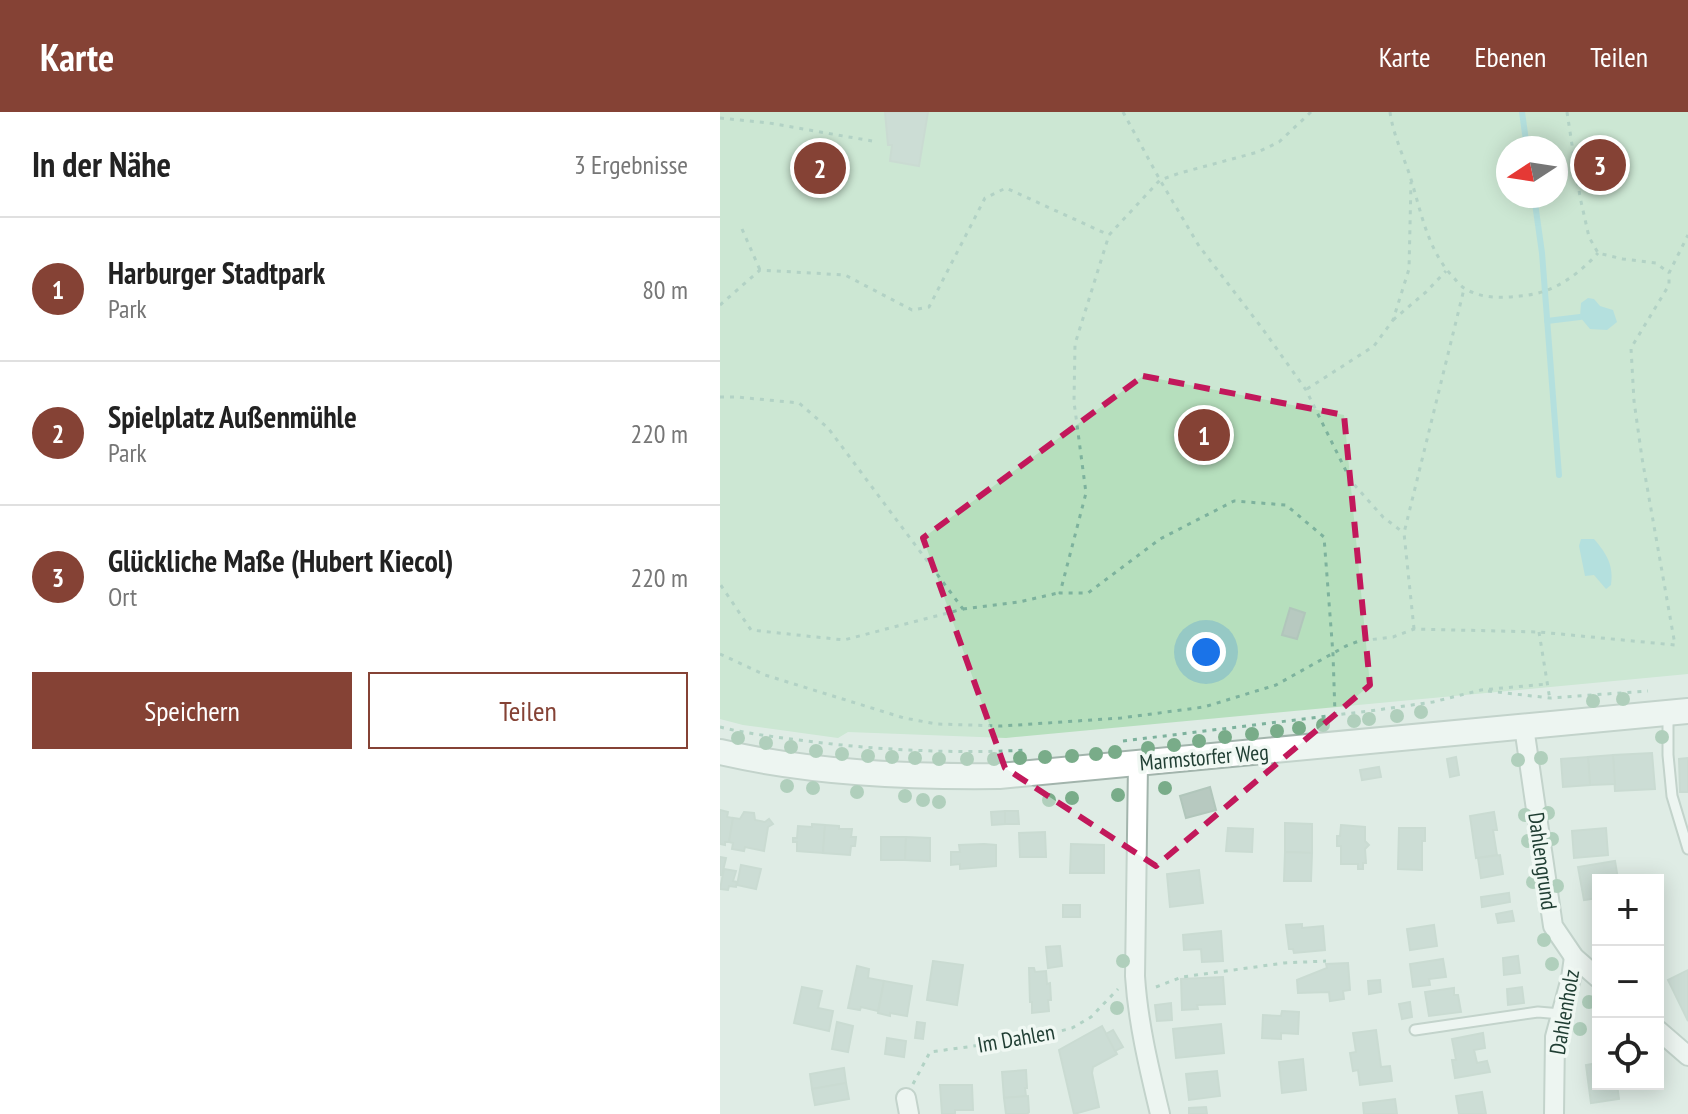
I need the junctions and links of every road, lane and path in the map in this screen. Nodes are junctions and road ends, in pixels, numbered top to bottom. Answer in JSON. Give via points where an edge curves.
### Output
{"nodes":[{"id":1,"x":1123,"y":112,"type":"edge"},
{"id":2,"x":1311,"y":112,"type":"edge"},
{"id":3,"x":1390,"y":112,"type":"edge"},
{"id":4,"x":1567,"y":112,"type":"edge"},
{"id":5,"x":720,"y":118,"type":"edge"},
{"id":6,"x":872,"y":141,"type":"dead end"},
{"id":7,"x":1411,"y":179,"type":"junction"},
{"id":8,"x":1160,"y":180,"type":"junction"},
{"id":9,"x":742,"y":229,"type":"dead end"},
{"id":10,"x":1109,"y":235,"type":"junction"},
{"id":11,"x":1688,"y":235,"type":"edge"},
{"id":12,"x":1598,"y":253,"type":"junction"},
{"id":13,"x":760,"y":270,"type":"junction"},
{"id":14,"x":1447,"y":270,"type":"junction"},
{"id":15,"x":1669,"y":273,"type":"junction"},
{"id":16,"x":1464,"y":289,"type":"junction"},
{"id":17,"x":720,"y":305,"type":"edge"},
{"id":18,"x":1393,"y":320,"type":"junction"},
{"id":19,"x":1306,"y":390,"type":"junction"},
{"id":20,"x":720,"y":397,"type":"edge"},
{"id":21,"x":1404,"y":533,"type":"junction"},
{"id":22,"x":720,"y":584,"type":"edge"},
{"id":23,"x":1060,"y":593,"type":"junction"},
{"id":24,"x":963,"y":609,"type":"junction"},
{"id":25,"x":1414,"y":629,"type":"junction"},
{"id":26,"x":1539,"y":632,"type":"junction"},
{"id":27,"x":720,"y":654,"type":"edge"},
{"id":28,"x":1333,"y":654,"type":"junction"},
{"id":29,"x":1547,"y":684,"type":"junction"},
{"id":30,"x":1481,"y":690,"type":"junction"},
{"id":31,"x":1655,"y":691,"type":"dead end"},
{"id":32,"x":1550,"y":698,"type":"junction"},
{"id":33,"x":1678,"y":712,"type":"edge"},
{"id":34,"x":1335,"y":714,"type":"junction"},
{"id":35,"x":1554,"y":724,"type":"junction"},
{"id":36,"x":720,"y":727,"type":"edge"},
{"id":37,"x":1524,"y":727,"type":"junction"},
{"id":38,"x":1114,"y":742,"type":"dead end"},
{"id":39,"x":1027,"y":750,"type":"dead end"},
{"id":40,"x":720,"y":752,"type":"edge"},
{"id":41,"x":1138,"y":764,"type":"junction"},
{"id":42,"x":1688,"y":849,"type":"edge"},
{"id":43,"x":1574,"y":957,"type":"junction"},
{"id":44,"x":1326,"y":961,"type":"dead end"},
{"id":45,"x":1592,"y":973,"type":"edge"},
{"id":46,"x":1135,"y":983,"type":"junction"},
{"id":47,"x":1561,"y":1014,"type":"junction"},
{"id":48,"x":1415,"y":1030,"type":"dead end"},
{"id":49,"x":1664,"y":1035,"type":"edge"},
{"id":50,"x":1688,"y":1056,"type":"edge"},
{"id":51,"x":908,"y":1106,"type":"edge"},
{"id":52,"x":1160,"y":1114,"type":"edge"},
{"id":53,"x":1554,"y":1114,"type":"edge"}],
"edges":[{"from":1,"to":8,"type":"path"},
{"from":2,"to":8,"type":"path","via":[[1279,142],[1258,152]]},
{"from":3,"to":7,"type":"path"},
{"from":4,"to":12,"type":"path","via":[[1580,197]]},
{"from":5,"to":6,"type":"path"},
{"from":7,"to":14,"type":"path","via":[[1426,235]]},
{"from":7,"to":18,"type":"path","via":[[1409,269]]},
{"from":8,"to":10,"type":"path"},
{"from":8,"to":19,"type":"path","via":[[1199,246]]},
{"from":9,"to":13,"type":"path"},
{"from":10,"to":13,"type":"path","via":[[1006,188],[985,198],[929,307],[912,310],[845,275]]},
{"from":10,"to":23,"type":"path","via":[[1075,344],[1074,402],[1086,493]]},
{"from":11,"to":15,"type":"path"},
{"from":12,"to":15,"type":"path","via":[[1656,263]]},
{"from":12,"to":16,"type":"path","via":[[1561,285],[1529,296],[1499,298]]},
{"from":13,"to":17,"type":"path"},
{"from":14,"to":16,"type":"path"},
{"from":14,"to":18,"type":"path"},
{"from":15,"to":26,"type":"path","via":[[1669,285],[1631,348],[1642,458],[1675,645]]},
{"from":16,"to":21,"type":"path"},
{"from":18,"to":19,"type":"path","via":[[1374,346]]},
{"from":19,"to":21,"type":"path","via":[[1351,481]]},
{"from":20,"to":24,"type":"path","via":[[799,403],[828,428]]},
{"from":21,"to":25,"type":"path"},
{"from":22,"to":24,"type":"path","via":[[751,630],[844,640]]},
{"from":23,"to":24,"type":"path"},
{"from":23,"to":28,"type":"path","via":[[1088,593],[1160,539],[1234,501],[1286,505],[1324,537]]},
{"from":25,"to":26,"type":"path"},
{"from":25,"to":28,"type":"path","via":[[1359,641]]},
{"from":26,"to":29,"type":"path"},
{"from":27,"to":28,"type":"path","via":[[765,675],[904,718],[1002,726],[1204,707],[1276,685]]},
{"from":28,"to":34,"type":"path"},
{"from":29,"to":30,"type":"path"},
{"from":29,"to":32,"type":"path"},
{"from":30,"to":32,"type":"path"},
{"from":30,"to":34,"type":"path","via":[[1433,702]]},
{"from":31,"to":32,"type":"path"},
{"from":32,"to":35,"type":"path"},
{"from":33,"to":35,"type":"street","name":"Marmstorfer Weg"},
{"from":33,"to":42,"type":"lane","via":[[1668,755],[1672,796]]},
{"from":34,"to":38,"type":"path"},
{"from":35,"to":37,"type":"street","name":"Marmstorfer Weg"},
{"from":36,"to":39,"type":"path","via":[[867,748]]},
{"from":37,"to":41,"type":"street","name":"Marmstorfer Weg"},
{"from":37,"to":43,"type":"street","name":"Dahlengrund","via":[[1553,926]]},
{"from":40,"to":41,"type":"street","name":"Marmstorfer Weg","via":[[787,764],[923,776],[999,776]]},
{"from":41,"to":46,"type":"street"},
{"from":43,"to":45,"type":"street","name":"Dahlengrund"},
{"from":43,"to":47,"type":"street","name":"Dahlenholz"},
{"from":44,"to":46,"type":"path","via":[[1182,977],[1158,986]]},
{"from":46,"to":51,"type":"path","name":"Im Dahlen","via":[[1115,991],[1091,1017],[1072,1028],[930,1052]]},
{"from":46,"to":52,"type":"street"},
{"from":47,"to":48,"type":"lane","via":[[1538,1012]]},
{"from":47,"to":53,"type":"street","name":"Dahlenholz","via":[[1555,1037]]},
{"from":49,"to":50,"type":"street"}]}
